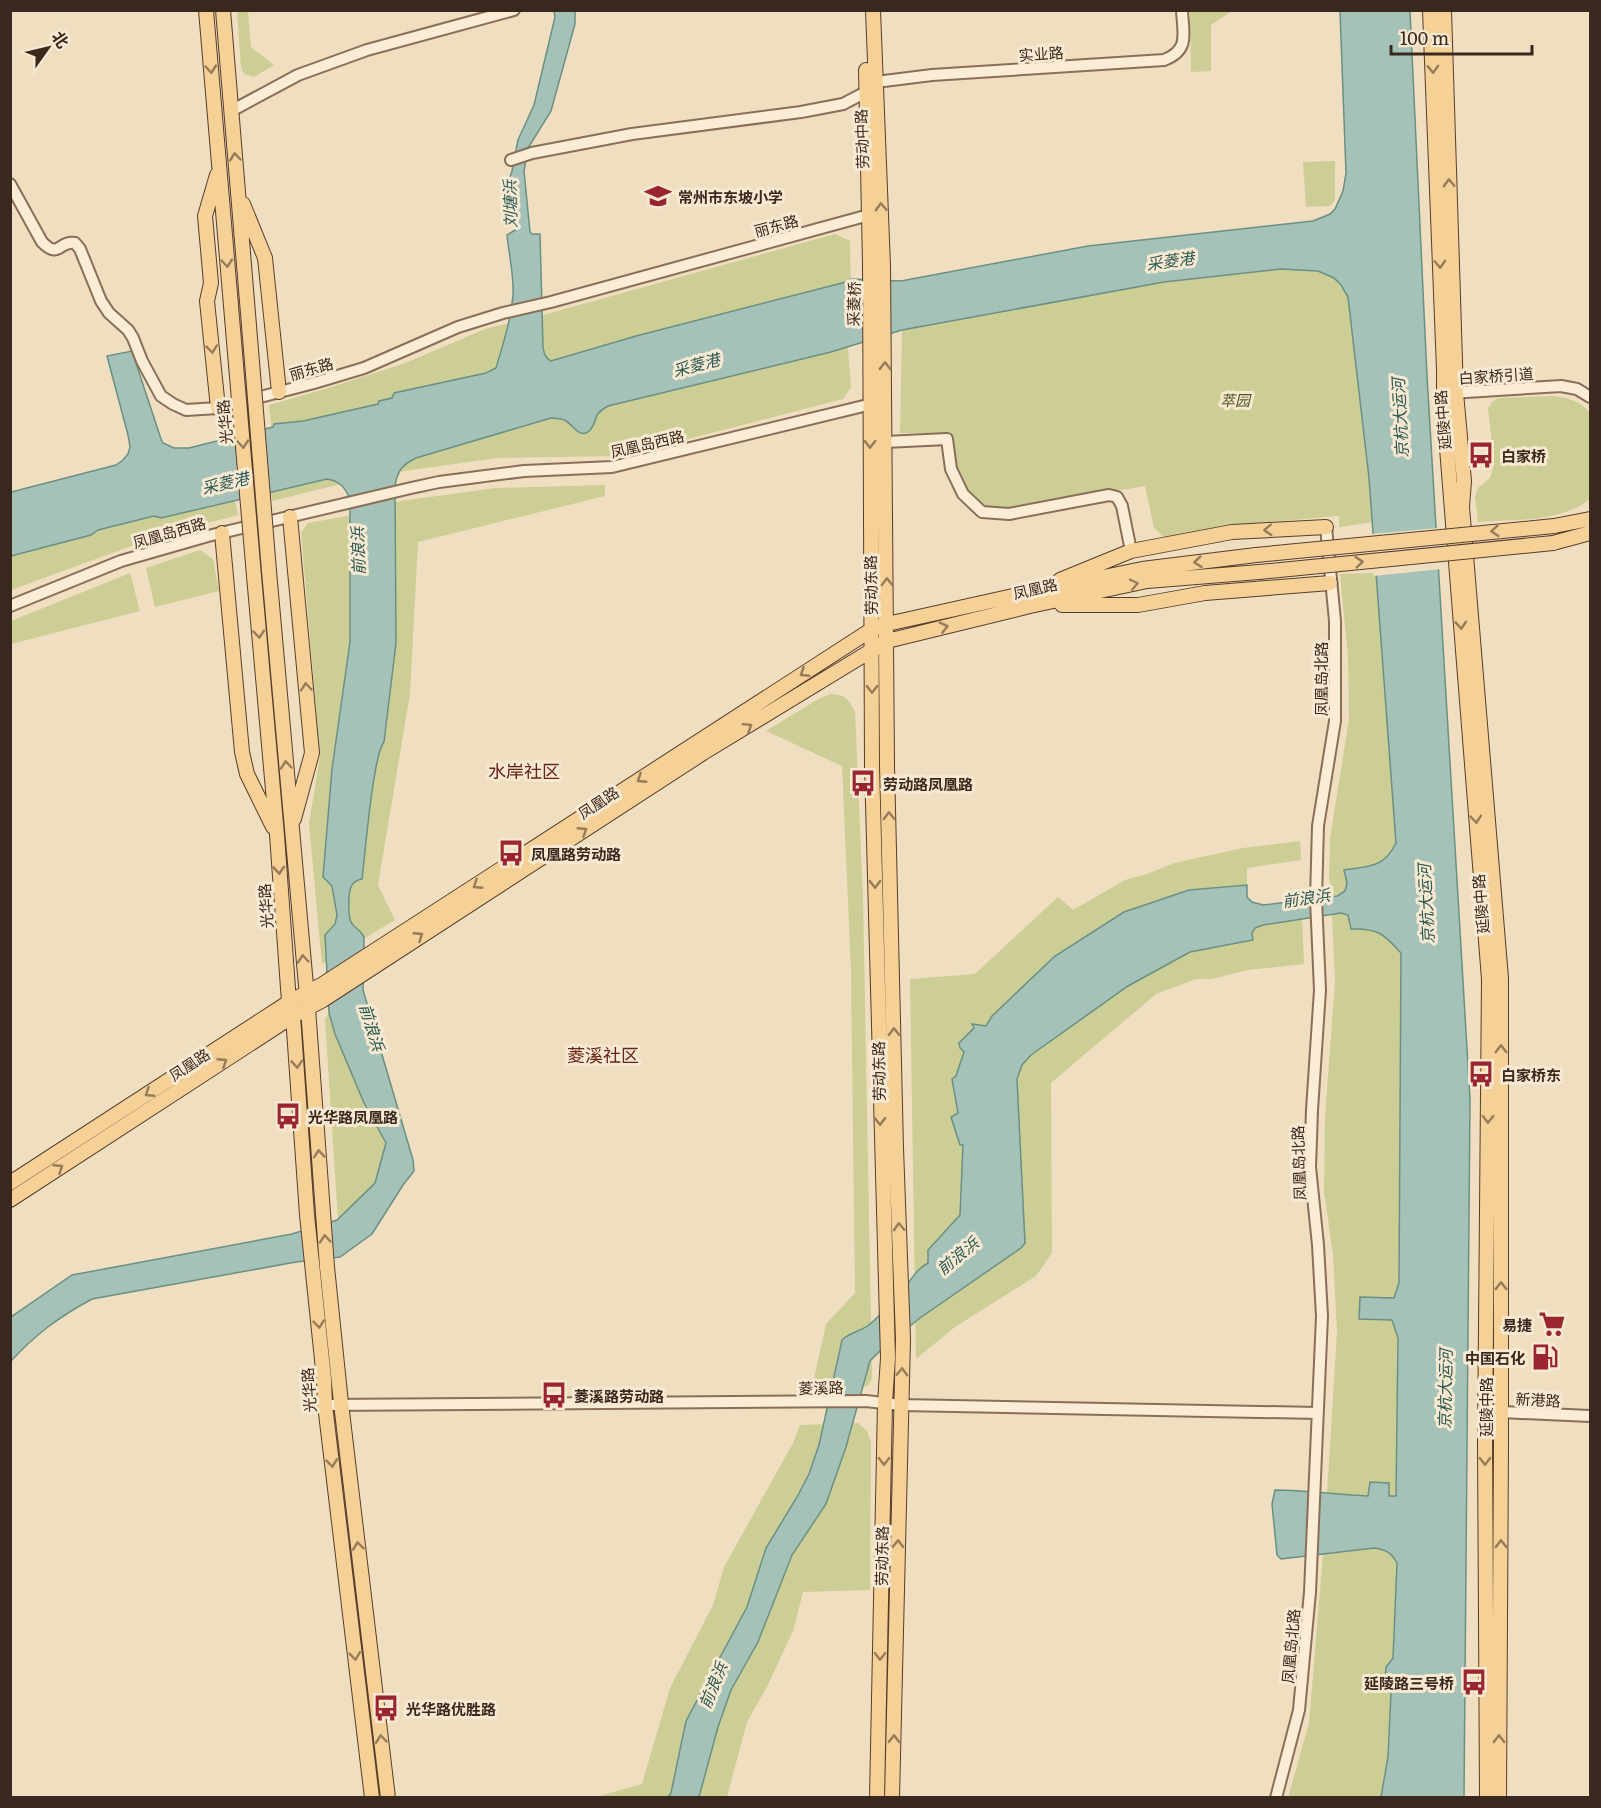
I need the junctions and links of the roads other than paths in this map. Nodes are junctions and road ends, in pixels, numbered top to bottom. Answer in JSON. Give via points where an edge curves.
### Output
{"nodes":[{"id":1,"x":206,"y":10,"type":"edge"},
{"id":2,"x":224,"y":10,"type":"edge"},
{"id":3,"x":514,"y":10,"type":"edge"},
{"id":4,"x":865,"y":10,"type":"edge"},
{"id":5,"x":873,"y":10,"type":"edge"},
{"id":6,"x":1182,"y":10,"type":"edge"},
{"id":7,"x":1430,"y":10,"type":"edge"},
{"id":8,"x":1444,"y":10,"type":"edge"},
{"id":9,"x":871,"y":87,"type":"junction"},
{"id":10,"x":231,"y":111,"type":"junction"},
{"id":11,"x":511,"y":160,"type":"dead end"},
{"id":12,"x":219,"y":168,"type":"junction"},
{"id":13,"x":10,"y":184,"type":"edge"},
{"id":14,"x":238,"y":191,"type":"junction"},
{"id":15,"x":869,"y":215,"type":"junction"},
{"id":16,"x":877,"y":265,"type":"junction"},
{"id":17,"x":869,"y":344,"type":"joint"},
{"id":18,"x":885,"y":344,"type":"joint"},
{"id":19,"x":1452,"y":391,"type":"junction"},
{"id":20,"x":279,"y":392,"type":"junction"},
{"id":21,"x":1590,"y":392,"type":"edge"},
{"id":22,"x":1590,"y":397,"type":"edge"},
{"id":23,"x":885,"y":401,"type":"junction"},
{"id":24,"x":870,"y":405,"type":"junction"},
{"id":25,"x":218,"y":408,"type":"junction"},
{"id":26,"x":885,"y":442,"type":"junction"},
{"id":27,"x":290,"y":517,"type":"junction"},
{"id":28,"x":1590,"y":519,"type":"edge"},
{"id":29,"x":1326,"y":527,"type":"joint"},
{"id":30,"x":222,"y":533,"type":"junction"},
{"id":31,"x":1590,"y":533,"type":"edge"},
{"id":32,"x":1131,"y":551,"type":"junction"},
{"id":33,"x":1330,"y":584,"type":"junction"},
{"id":34,"x":1028,"y":599,"type":"junction"},
{"id":35,"x":10,"y":606,"type":"edge"},
{"id":36,"x":887,"y":624,"type":"junction"},
{"id":37,"x":871,"y":630,"type":"junction"},
{"id":38,"x":887,"y":641,"type":"junction"},
{"id":39,"x":871,"y":650,"type":"junction"},
{"id":40,"x":292,"y":827,"type":"junction"},
{"id":41,"x":277,"y":835,"type":"junction"},
{"id":42,"x":306,"y":993,"type":"junction"},
{"id":43,"x":289,"y":1002,"type":"junction"},
{"id":44,"x":308,"y":1008,"type":"junction"},
{"id":45,"x":293,"y":1016,"type":"junction"},
{"id":46,"x":10,"y":1183,"type":"edge"},
{"id":47,"x":10,"y":1200,"type":"edge"},
{"id":48,"x":341,"y":1403,"type":"junction"},
{"id":49,"x":885,"y":1403,"type":"junction"},
{"id":50,"x":325,"y":1405,"type":"junction"},
{"id":51,"x":901,"y":1405,"type":"junction"},
{"id":52,"x":1485,"y":1409,"type":"junction"},
{"id":53,"x":1501,"y":1412,"type":"junction"},
{"id":54,"x":1317,"y":1413,"type":"junction"},
{"id":55,"x":1590,"y":1416,"type":"edge"},
{"id":56,"x":372,"y":1797,"type":"edge"},
{"id":57,"x":388,"y":1797,"type":"edge"},
{"id":58,"x":877,"y":1797,"type":"edge"},
{"id":59,"x":892,"y":1797,"type":"edge"},
{"id":60,"x":1276,"y":1797,"type":"edge"},
{"id":61,"x":1487,"y":1797,"type":"edge"},
{"id":62,"x":1499,"y":1797,"type":"edge"}],
"edges":[{"from":1,"to":12,"type":"main road","name":"光华路","one_way":true},
{"from":2,"to":10,"type":"main road","name":"光华路"},
{"from":3,"to":10,"type":"street","via":[[367,50],[298,75]]},
{"from":4,"to":9,"type":"main road","name":"劳动中路"},
{"from":5,"to":9,"type":"main road","name":"劳动中路"},
{"from":6,"to":9,"type":"street","name":"实业路","via":[[1183,42],[1180,50],[1164,60],[932,75]]},
{"from":7,"to":19,"type":"main road","name":"延陵中路","one_way":true},
{"from":19,"to":8,"type":"main road","name":"延陵中路","one_way":true},
{"from":9,"to":11,"type":"street","name":"实业路","via":[[843,104],[632,134]]},
{"from":9,"to":15,"type":"main road","name":"劳动中路"},
{"from":16,"to":9,"type":"main road","name":"劳动中路","one_way":true},
{"from":14,"to":10,"type":"main road","name":"光华路","one_way":true},
{"from":12,"to":25,"type":"main road","one_way":true,"via":[[205,216],[211,283],[207,300]]},
{"from":12,"to":41,"type":"main road","name":"光华路","one_way":true,"bridge":true},
{"from":13,"to":25,"type":"street","name":"丽东路","via":[[42,242],[55,250],[70,242],[80,249],[101,301],[128,330],[161,396],[186,410]]},
{"from":14,"to":20,"type":"main road","via":[[265,258]]},
{"from":40,"to":14,"type":"main road","name":"光华路","one_way":true,"bridge":true},
{"from":15,"to":16,"type":"main road","name":"劳动中路"},
{"from":15,"to":20,"type":"street","name":"丽东路","via":[[503,313],[458,327],[364,368]]},
{"from":16,"to":17,"type":"main road","name":"采菱桥"},
{"from":16,"to":18,"type":"main road","name":"采菱桥"},
{"from":17,"to":24,"type":"main road","name":"劳动东路"},
{"from":23,"to":18,"type":"main road","name":"劳动东路","one_way":true},
{"from":19,"to":21,"type":"street","name":"白家桥引道","via":[[1558,382]]},
{"from":19,"to":22,"type":"street","name":"白家桥引道","via":[[1561,386]]},
{"from":19,"to":52,"type":"main road","name":"延陵中路","one_way":true,"via":[[1465,688],[1490,979]]},
{"from":53,"to":19,"type":"main road","name":"延陵中路","one_way":true,"via":[[1501,978],[1463,519],[1459,409]]},
{"from":20,"to":25,"type":"street","name":"丽东路"},
{"from":23,"to":24,"type":"street","name":"凤凰岛西路"},
{"from":23,"to":26,"type":"main road","name":"劳动东路"},
{"from":24,"to":27,"type":"street","name":"凤凰岛西路","via":[[612,467],[524,471],[439,482]]},
{"from":24,"to":37,"type":"main road","name":"劳动东路","one_way":true},
{"from":26,"to":32,"type":"street","via":[[947,439],[951,469],[963,494],[982,512],[1009,514],[1109,495],[1117,497]]},
{"from":36,"to":26,"type":"main road","name":"劳动东路","one_way":true},
{"from":27,"to":30,"type":"street","name":"凤凰岛西路"},
{"from":40,"to":27,"type":"main road","one_way":true,"via":[[312,753]]},
{"from":28,"to":34,"type":"main road","name":"凤凰路","one_way":true,"bridge":true,"via":[[1142,569]]},
{"from":29,"to":32,"type":"main road","one_way":true,"via":[[1232,532]]},
{"from":29,"to":33,"type":"street","name":"凤凰岛北路"},
{"from":30,"to":35,"type":"street","name":"凤凰岛西路","via":[[121,561]]},
{"from":30,"to":41,"type":"main road","via":[[242,752],[248,774]]},
{"from":34,"to":31,"type":"main road","name":"凤凰路","one_way":true,"bridge":true,"via":[[1147,581],[1553,543]]},
{"from":32,"to":34,"type":"main road"},
{"from":33,"to":34,"type":"main road","via":[[1205,593],[1138,604]]},
{"from":33,"to":54,"type":"street","name":"凤凰岛北路","via":[[1335,621],[1335,721],[1318,826],[1320,990],[1310,1167],[1322,1316]]},
{"from":34,"to":36,"type":"main road","name":"凤凰路"},
{"from":38,"to":34,"type":"main road","name":"凤凰路","one_way":true},
{"from":36,"to":37,"type":"main road","name":"凤凰路"},
{"from":36,"to":38,"type":"main road","name":"劳动东路"},
{"from":37,"to":39,"type":"main road","name":"劳动东路"},
{"from":37,"to":42,"type":"main road","name":"凤凰路","one_way":true},
{"from":38,"to":39,"type":"main road","name":"凤凰路"},
{"from":51,"to":38,"type":"main road","name":"劳动东路","one_way":true,"via":[[903,1339]]},
{"from":44,"to":39,"type":"main road","name":"凤凰路","one_way":true,"via":[[703,753]]},
{"from":39,"to":49,"type":"main road","name":"劳动东路","one_way":true,"via":[[888,1358]]},
{"from":42,"to":40,"type":"main road","name":"光华路","one_way":true},
{"from":41,"to":43,"type":"main road","name":"光华路","one_way":true},
{"from":42,"to":43,"type":"main road","name":"凤凰路"},
{"from":42,"to":44,"type":"main road","name":"光华路"},
{"from":43,"to":45,"type":"main road","name":"光华路"},
{"from":43,"to":46,"type":"main road","name":"凤凰路","one_way":true},
{"from":44,"to":45,"type":"main road","name":"凤凰路"},
{"from":48,"to":44,"type":"main road","name":"光华路","one_way":true},
{"from":47,"to":45,"type":"main road","name":"凤凰路","one_way":true},
{"from":45,"to":50,"type":"main road","name":"光华路","one_way":true},
{"from":48,"to":49,"type":"street","name":"菱溪路"},
{"from":48,"to":50,"type":"street","name":"菱溪路"},
{"from":57,"to":48,"type":"main road","name":"光华路","one_way":true},
{"from":49,"to":51,"type":"street","name":"菱溪路"},
{"from":49,"to":58,"type":"main road","name":"劳动东路","one_way":true},
{"from":50,"to":56,"type":"main road","name":"光华路","one_way":true},
{"from":51,"to":54,"type":"street","name":"菱溪路"},
{"from":59,"to":51,"type":"main road","name":"劳动东路","one_way":true},
{"from":52,"to":53,"type":"street","name":"新港路"},
{"from":52,"to":61,"type":"main road","name":"延陵中路","one_way":true},
{"from":53,"to":55,"type":"street","name":"新港路"},
{"from":62,"to":53,"type":"main road","name":"延陵中路","one_way":true},
{"from":54,"to":60,"type":"street","name":"凤凰岛北路","via":[[1310,1592],[1299,1710]]}]}
